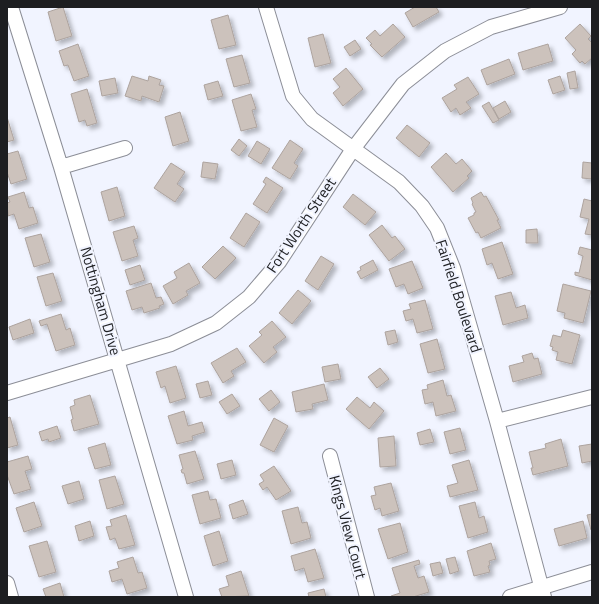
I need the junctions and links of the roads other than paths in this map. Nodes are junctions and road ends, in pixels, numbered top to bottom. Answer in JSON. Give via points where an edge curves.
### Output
{"nodes":[{"id":1,"x":12,"y":7,"type":"edge"},
{"id":2,"x":266,"y":7,"type":"edge"},
{"id":3,"x":560,"y":7,"type":"edge"},
{"id":4,"x":125,"y":148,"type":"dead end"},
{"id":5,"x":353,"y":148,"type":"junction"},
{"id":6,"x":61,"y":167,"type":"junction"},
{"id":7,"x":118,"y":359,"type":"junction"},
{"id":8,"x":7,"y":393,"type":"edge"},
{"id":9,"x":592,"y":397,"type":"edge"},
{"id":10,"x":497,"y":421,"type":"junction"},
{"id":11,"x":330,"y":456,"type":"dead end"},
{"id":12,"x":592,"y":572,"type":"edge"},
{"id":13,"x":7,"y":583,"type":"edge"},
{"id":14,"x":543,"y":592,"type":"edge"},
{"id":15,"x":11,"y":597,"type":"edge"},
{"id":16,"x":186,"y":597,"type":"edge"},
{"id":17,"x":367,"y":597,"type":"edge"},
{"id":18,"x":510,"y":597,"type":"edge"}],
"edges":[{"from":1,"to":6,"type":"street","name":"Nottingham Drive"},
{"from":2,"to":5,"type":"street","name":"Fairfield Boulevard","via":[[293,96],[312,119]]},
{"from":3,"to":5,"type":"street","name":"Fort Worth Street","via":[[491,27],[445,51],[403,84]]},
{"from":4,"to":6,"type":"street"},
{"from":5,"to":7,"type":"street","name":"Fort Worth Street","via":[[279,262],[249,297],[216,323],[171,344]]},
{"from":5,"to":10,"type":"street","name":"Fairfield Boulevard","via":[[399,182],[422,206],[437,228],[453,268]]},
{"from":6,"to":7,"type":"street","name":"Nottingham Drive"},
{"from":7,"to":8,"type":"street","name":"Fort Worth Street"},
{"from":7,"to":16,"type":"street","name":"Nottingham Drive"},
{"from":9,"to":10,"type":"street"},
{"from":10,"to":14,"type":"street","name":"Fairfield Boulevard"},
{"from":11,"to":17,"type":"street","name":"Kings View Court"},
{"from":12,"to":14,"type":"street"},
{"from":13,"to":15,"type":"street"},
{"from":14,"to":18,"type":"street"}]}
